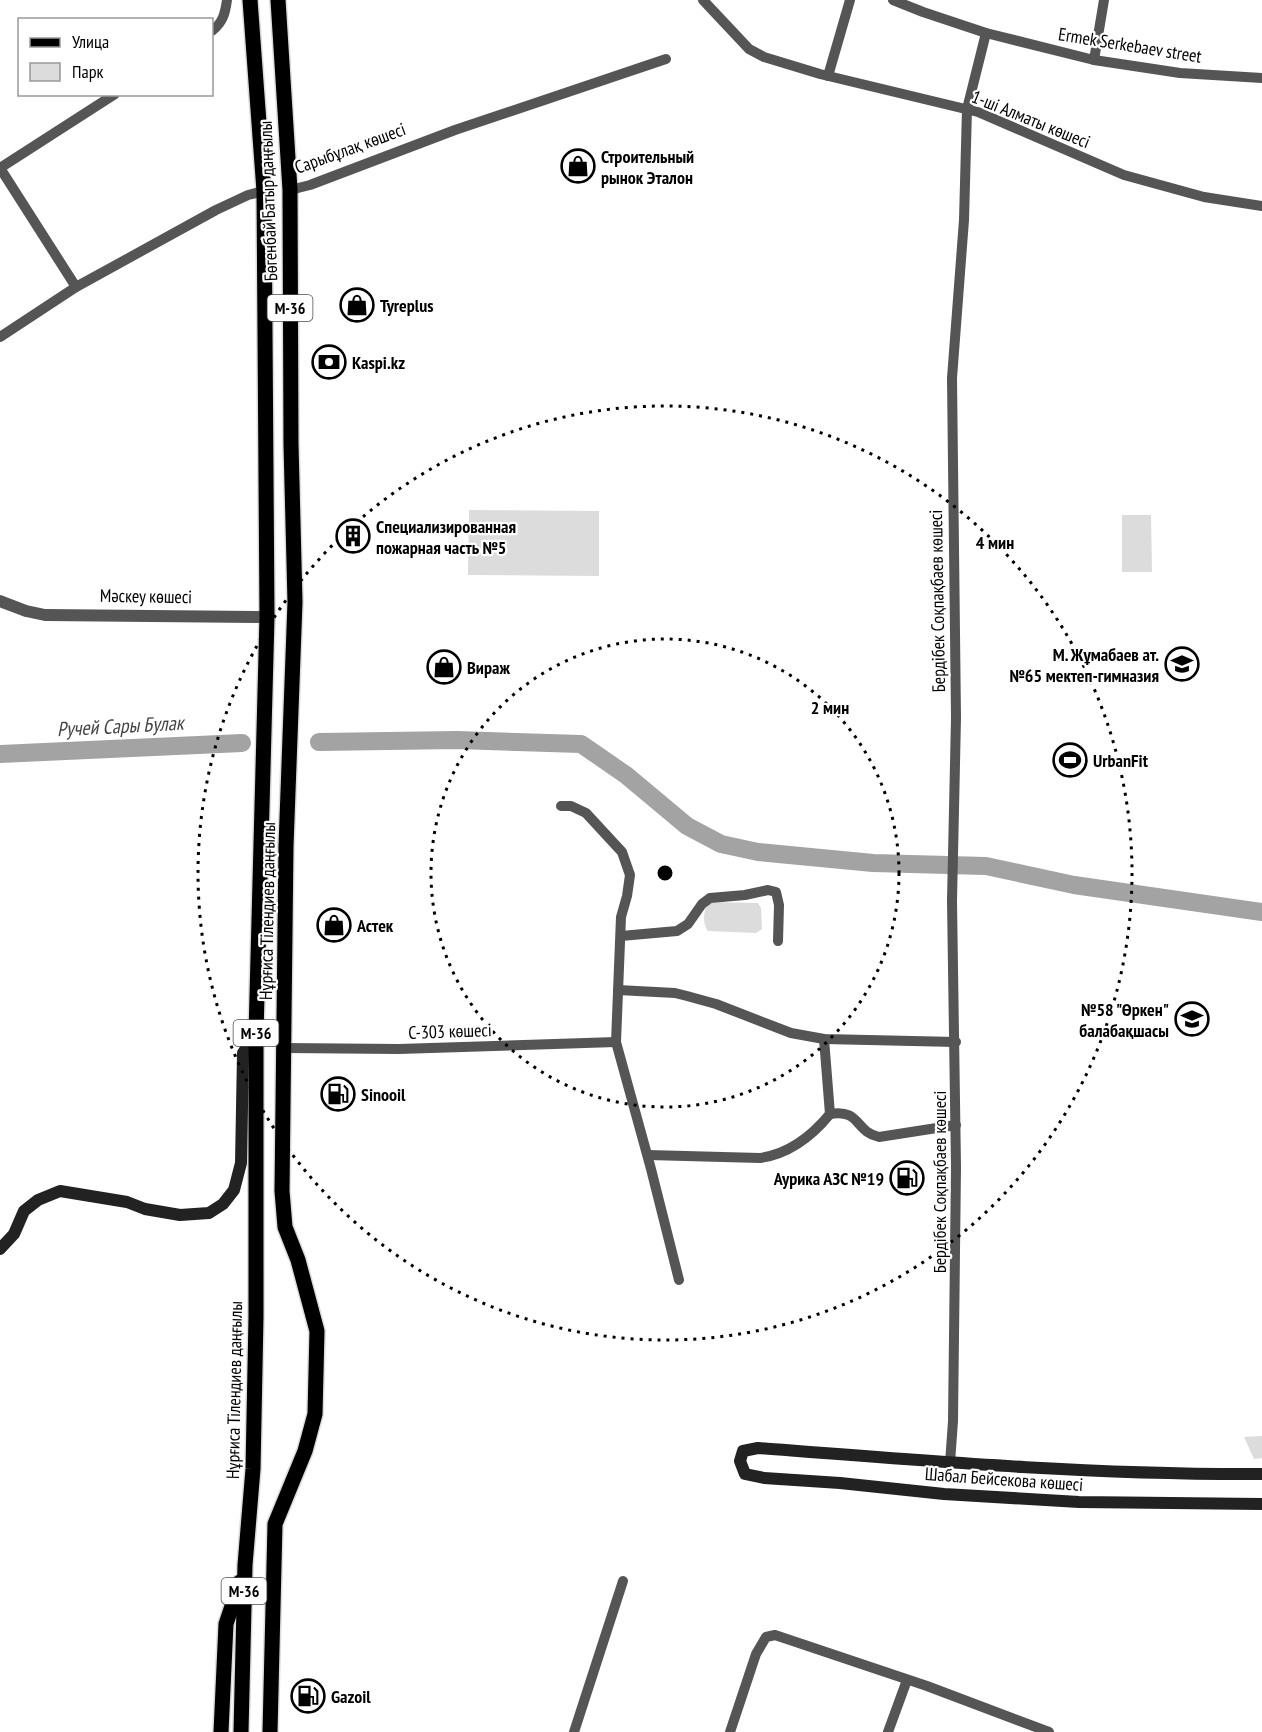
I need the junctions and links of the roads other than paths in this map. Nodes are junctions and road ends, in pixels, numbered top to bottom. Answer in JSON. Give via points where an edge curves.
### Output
{"nodes":[{"id":1,"x":227,"y":0,"type":"edge"},
{"id":2,"x":250,"y":0,"type":"edge"},
{"id":3,"x":278,"y":0,"type":"edge"},
{"id":4,"x":703,"y":0,"type":"edge"},
{"id":5,"x":850,"y":0,"type":"edge"},
{"id":6,"x":893,"y":0,"type":"edge"},
{"id":7,"x":1104,"y":0,"type":"edge"},
{"id":8,"x":913,"y":4,"type":"edge"},
{"id":9,"x":213,"y":30,"type":"edge"},
{"id":10,"x":986,"y":33,"type":"junction"},
{"id":11,"x":666,"y":59,"type":"dead end"},
{"id":12,"x":1094,"y":60,"type":"junction"},
{"id":13,"x":828,"y":76,"type":"junction"},
{"id":14,"x":1262,"y":78,"type":"edge"},
{"id":15,"x":112,"y":96,"type":"edge"},
{"id":16,"x":967,"y":109,"type":"junction"},
{"id":17,"x":0,"y":168,"type":"edge"},
{"id":18,"x":290,"y":190,"type":"junction"},
{"id":19,"x":264,"y":191,"type":"junction"},
{"id":20,"x":1262,"y":206,"type":"edge"},
{"id":21,"x":76,"y":287,"type":"junction"},
{"id":22,"x":0,"y":337,"type":"edge"},
{"id":23,"x":0,"y":601,"type":"edge"},
{"id":24,"x":267,"y":616,"type":"junction"},
{"id":25,"x":294,"y":617,"type":"junction"},
{"id":26,"x":561,"y":806,"type":"dead end"},
{"id":27,"x":260,"y":844,"type":"junction"},
{"id":28,"x":286,"y":846,"type":"junction"},
{"id":29,"x":621,"y":936,"type":"junction"},
{"id":30,"x":778,"y":941,"type":"dead end"},
{"id":31,"x":618,"y":990,"type":"junction"},
{"id":32,"x":256,"y":1034,"type":"junction"},
{"id":33,"x":824,"y":1039,"type":"junction"},
{"id":34,"x":616,"y":1042,"type":"junction"},
{"id":35,"x":956,"y":1042,"type":"junction"},
{"id":36,"x":284,"y":1048,"type":"junction"},
{"id":37,"x":830,"y":1114,"type":"junction"},
{"id":38,"x":956,"y":1125,"type":"junction"},
{"id":39,"x":648,"y":1155,"type":"junction"},
{"id":40,"x":0,"y":1249,"type":"edge"},
{"id":41,"x":679,"y":1280,"type":"dead end"},
{"id":42,"x":950,"y":1463,"type":"junction"},
{"id":43,"x":1262,"y":1474,"type":"edge"},
{"id":44,"x":1262,"y":1504,"type":"edge"},
{"id":45,"x":249,"y":1523,"type":"junction"},
{"id":46,"x":274,"y":1524,"type":"junction"},
{"id":47,"x":245,"y":1565,"type":"junction"},
{"id":48,"x":623,"y":1581,"type":"dead end"},
{"id":49,"x":907,"y":1680,"type":"junction"},
{"id":50,"x":221,"y":1732,"type":"edge"},
{"id":51,"x":241,"y":1732,"type":"edge"},
{"id":52,"x":270,"y":1732,"type":"edge"},
{"id":53,"x":574,"y":1732,"type":"edge"},
{"id":54,"x":729,"y":1732,"type":"edge"},
{"id":55,"x":888,"y":1732,"type":"edge"},
{"id":56,"x":1047,"y":1732,"type":"edge"}],
"edges":[{"from":1,"to":9,"type":"street","via":[[224,17]]},
{"from":2,"to":19,"type":"main road","name":"Бөгенбай Батыр даңғылы","number":"M-36"},
{"from":3,"to":18,"type":"main road","name":"Бөгенбай Батыр даңғылы","number":"M-36"},
{"from":4,"to":13,"type":"street","name":"1-ші Алматы көшесі","via":[[749,49]]},
{"from":5,"to":13,"type":"street"},
{"from":6,"to":8,"type":"street","name":"Ermek Serkebaev street"},
{"from":7,"to":12,"type":"street"},
{"from":8,"to":10,"type":"street","name":"Ermek Serkebaev street"},
{"from":10,"to":12,"type":"street","name":"Ermek Serkebaev street"},
{"from":10,"to":16,"type":"street","name":"Бердібек Соқпақбаев көшесі"},
{"from":11,"to":18,"type":"street","name":"Сарыбұлақ көшесі"},
{"from":12,"to":14,"type":"street","name":"Ermek Serkebaev street","via":[[1180,73]]},
{"from":13,"to":16,"type":"street","name":"1-ші Алматы көшесі"},
{"from":15,"to":17,"type":"street"},
{"from":16,"to":20,"type":"street","name":"1-ші Алматы көшесі","via":[[1124,175],[1204,197]]},
{"from":16,"to":35,"type":"street","name":"Бердібек Соқпақбаев көшесі","via":[[952,408],[956,718],[952,901]]},
{"from":17,"to":21,"type":"street"},
{"from":18,"to":19,"type":"main road","name":"Сарыбұлақ көшесі"},
{"from":18,"to":25,"type":"main road","name":"Бөгенбай Батыр даңғылы","number":"M-36"},
{"from":19,"to":21,"type":"street","name":"Сарыбұлақ көшесі","via":[[216,210]]},
{"from":19,"to":24,"type":"main road","name":"Бөгенбай Батыр даңғылы","number":"M-36"},
{"from":21,"to":22,"type":"street","name":"Сарыбұлақ көшесі"},
{"from":23,"to":24,"type":"street","name":"Мәскеу көшесі","via":[[45,615]]},
{"from":24,"to":25,"type":"main road","name":"Мәскеу көшесі"},
{"from":24,"to":27,"type":"main road","name":"Нұрғиса Тілендиев даңғылы","number":"M-36"},
{"from":25,"to":28,"type":"main road","name":"Нұрғиса Тілендиев даңғылы","number":"M-36"},
{"from":26,"to":29,"type":"street","via":[[586,813],[622,852],[630,875]]},
{"from":27,"to":28,"type":"main road"},
{"from":27,"to":32,"type":"main road","name":"Нұрғиса Тілендиев даңғылы","number":"M-36"},
{"from":28,"to":36,"type":"main road","name":"Нұрғиса Тілендиев даңғылы","number":"M-36"},
{"from":29,"to":30,"type":"street","via":[[677,931],[710,898],[768,890],[776,892],[779,905]]},
{"from":29,"to":31,"type":"street"},
{"from":31,"to":33,"type":"street","via":[[675,993],[791,1033]]},
{"from":31,"to":34,"type":"street"},
{"from":32,"to":40,"type":"main road","via":[[243,1053],[241,1164],[234,1190],[223,1204],[209,1213],[180,1215],[60,1191],[24,1211],[14,1234]]},
{"from":32,"to":45,"type":"main road","name":"Нұрғиса Тілендиев даңғылы","number":"M-36","via":[[255,1386]]},
{"from":33,"to":35,"type":"street"},
{"from":33,"to":37,"type":"street"},
{"from":34,"to":36,"type":"street","name":"С-303 көшесі","via":[[399,1049]]},
{"from":34,"to":39,"type":"street"},
{"from":35,"to":38,"type":"street","name":"Бердібек Соқпақбаев көшесі"},
{"from":36,"to":46,"type":"main road","name":"Нұрғиса Тілендиев даңғылы","number":"M-36","via":[[285,1227],[317,1331],[315,1414],[305,1451]]},
{"from":37,"to":38,"type":"street","via":[[850,1114],[869,1135],[879,1137]]},
{"from":37,"to":39,"type":"street","via":[[820,1127],[777,1155]]},
{"from":38,"to":42,"type":"street","name":"Бердібек Соқпақбаев көшесі"},
{"from":39,"to":41,"type":"street"},
{"from":42,"to":43,"type":"main road","name":"Шабал Бейсекова көшесі"},
{"from":42,"to":44,"type":"main road","name":"Шабал Бейсекова көшесі","via":[[758,1448],[743,1451],[740,1456],[745,1474],[764,1478],[1078,1502]]},
{"from":45,"to":46,"type":"main road"},
{"from":45,"to":47,"type":"main road","name":"Нұрғиса Тілендиев даңғылы","number":"M-36"},
{"from":46,"to":52,"type":"main road","name":"Нұрғиса Тілендиев даңғылы","number":"M-36"},
{"from":47,"to":50,"type":"main road","via":[[226,1624]]},
{"from":47,"to":51,"type":"main road","name":"Нұрғиса Тілендиев даңғылы","number":"M-36"},
{"from":48,"to":53,"type":"street"},
{"from":49,"to":54,"type":"street","via":[[775,1635],[766,1637],[756,1654]]},
{"from":49,"to":55,"type":"street"},
{"from":49,"to":56,"type":"street"}]}
